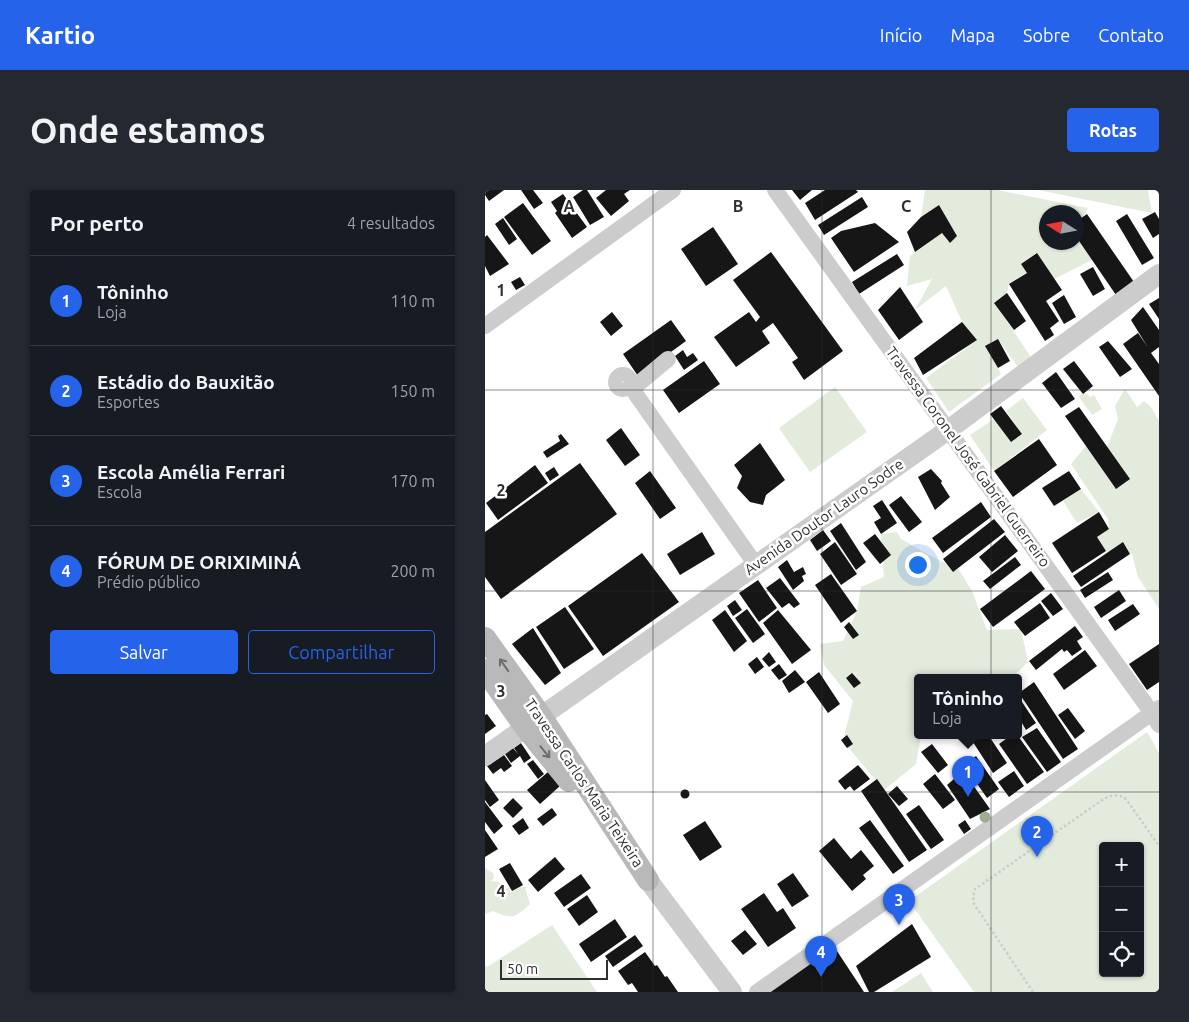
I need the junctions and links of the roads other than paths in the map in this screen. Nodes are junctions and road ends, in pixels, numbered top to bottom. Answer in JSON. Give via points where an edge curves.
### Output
{"nodes":[{"id":1,"x":673,"y":190,"type":"edge"},
{"id":2,"x":775,"y":190,"type":"edge"},
{"id":3,"x":1159,"y":274,"type":"edge"},
{"id":4,"x":485,"y":326,"type":"edge"},
{"id":5,"x":669,"y":359,"type":"dead end"},
{"id":6,"x":948,"y":430,"type":"junction"},
{"id":7,"x":756,"y":566,"type":"junction"},
{"id":8,"x":485,"y":638,"type":"edge"},
{"id":9,"x":485,"y":670,"type":"edge"},
{"id":10,"x":1157,"y":716,"type":"edge"},
{"id":11,"x":533,"y":722,"type":"junction"},
{"id":12,"x":485,"y":756,"type":"edge"},
{"id":13,"x":648,"y":880,"type":"joint"},
{"id":14,"x":732,"y":992,"type":"edge"},
{"id":15,"x":757,"y":992,"type":"edge"}],
"edges":[{"from":1,"to":4,"type":"street"},
{"from":2,"to":6,"type":"street","name":"Travessa Coronel José Gabriel Guerreiro"},
{"from":3,"to":6,"type":"street","name":"Avenida Doutor Lauro Sodre"},
{"from":5,"to":7,"type":"street","via":[[631,387]]},
{"from":6,"to":7,"type":"street","name":"Avenida Doutor Lauro Sodre"},
{"from":6,"to":10,"type":"street","name":"Travessa Coronel José Gabriel Guerreiro"},
{"from":7,"to":11,"type":"street","name":"Avenida Doutor Lauro Sodre"},
{"from":11,"to":8,"type":"main road","name":"Travessa Carlos Maria Teixeira","one_way":true},
{"from":9,"to":11,"type":"main road","name":"Travessa Carlos Maria Teixeira"},
{"from":10,"to":15,"type":"street"},
{"from":11,"to":12,"type":"street","name":"Avenida Doutor Lauro Sodre"},
{"from":11,"to":13,"type":"main road","name":"Travessa Carlos Maria Teixeira"},
{"from":13,"to":14,"type":"street","name":"Travessa Carlos Maria Teixeira"}]}
